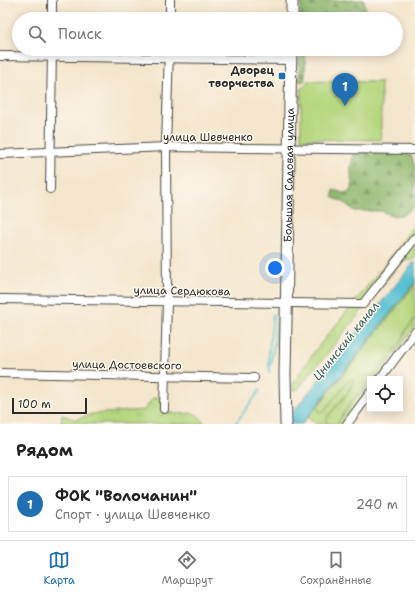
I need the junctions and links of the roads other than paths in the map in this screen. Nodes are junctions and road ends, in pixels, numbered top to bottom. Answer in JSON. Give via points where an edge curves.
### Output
{"nodes":[{"id":1,"x":52,"y":0,"type":"edge"},
{"id":2,"x":170,"y":0,"type":"edge"},
{"id":3,"x":292,"y":0,"type":"edge"},
{"id":4,"x":52,"y":12,"type":"edge"},
{"id":5,"x":170,"y":12,"type":"edge"},
{"id":6,"x":292,"y":12,"type":"edge"},
{"id":7,"x":12,"y":55,"type":"edge"},
{"id":8,"x":0,"y":56,"type":"edge"},
{"id":9,"x":52,"y":56,"type":"edge"},
{"id":10,"x":169,"y":56,"type":"edge"},
{"id":11,"x":291,"y":56,"type":"edge"},
{"id":12,"x":166,"y":147,"type":"junction"},
{"id":13,"x":290,"y":148,"type":"junction"},
{"id":14,"x":415,"y":150,"type":"edge"},
{"id":15,"x":50,"y":152,"type":"junction"},
{"id":16,"x":0,"y":154,"type":"edge"},
{"id":17,"x":50,"y":189,"type":"dead end"},
{"id":18,"x":415,"y":238,"type":"edge"},
{"id":19,"x":0,"y":299,"type":"edge"},
{"id":20,"x":167,"y":302,"type":"junction"},
{"id":21,"x":286,"y":303,"type":"junction"},
{"id":22,"x":415,"y":332,"type":"edge"},
{"id":23,"x":415,"y":342,"type":"edge"},
{"id":24,"x":0,"y":373,"type":"edge"},
{"id":25,"x":164,"y":376,"type":"junction"},
{"id":26,"x":382,"y":376,"type":"edge"},
{"id":27,"x":254,"y":378,"type":"dead end"},
{"id":28,"x":367,"y":397,"type":"edge"},
{"id":29,"x":164,"y":408,"type":"dead end"},
{"id":30,"x":286,"y":424,"type":"edge"},
{"id":31,"x":347,"y":424,"type":"edge"}],
"edges":[{"from":1,"to":4,"type":"street"},
{"from":2,"to":5,"type":"street"},
{"from":3,"to":6,"type":"highway"},
{"from":7,"to":8,"type":"street"},
{"from":9,"to":15,"type":"street"},
{"from":10,"to":12,"type":"street"},
{"from":11,"to":13,"type":"highway","name":"Большая Садовая улица"},
{"from":12,"to":13,"type":"street","name":"улица Шевченко"},
{"from":12,"to":15,"type":"street","name":"улица Шевченко"},
{"from":12,"to":20,"type":"street"},
{"from":13,"to":14,"type":"street","name":"улица Шевченко"},
{"from":13,"to":21,"type":"highway","name":"Большая Садовая улица"},
{"from":15,"to":16,"type":"street","name":"улица Шевченко"},
{"from":15,"to":17,"type":"street"},
{"from":18,"to":21,"type":"street","name":"улица Сердюкова","via":[[363,304]]},
{"from":19,"to":20,"type":"street","name":"улица Сердюкова"},
{"from":20,"to":21,"type":"street","name":"улица Сердюкова"},
{"from":20,"to":25,"type":"street"},
{"from":21,"to":30,"type":"highway","name":"Большая Садовая улица"},
{"from":22,"to":23,"type":"street"},
{"from":22,"to":26,"type":"street"},
{"from":24,"to":25,"type":"street","name":"улица Достоевского"},
{"from":25,"to":27,"type":"street","name":"улица Достоевского"},
{"from":25,"to":29,"type":"street"},
{"from":28,"to":31,"type":"street"}]}
